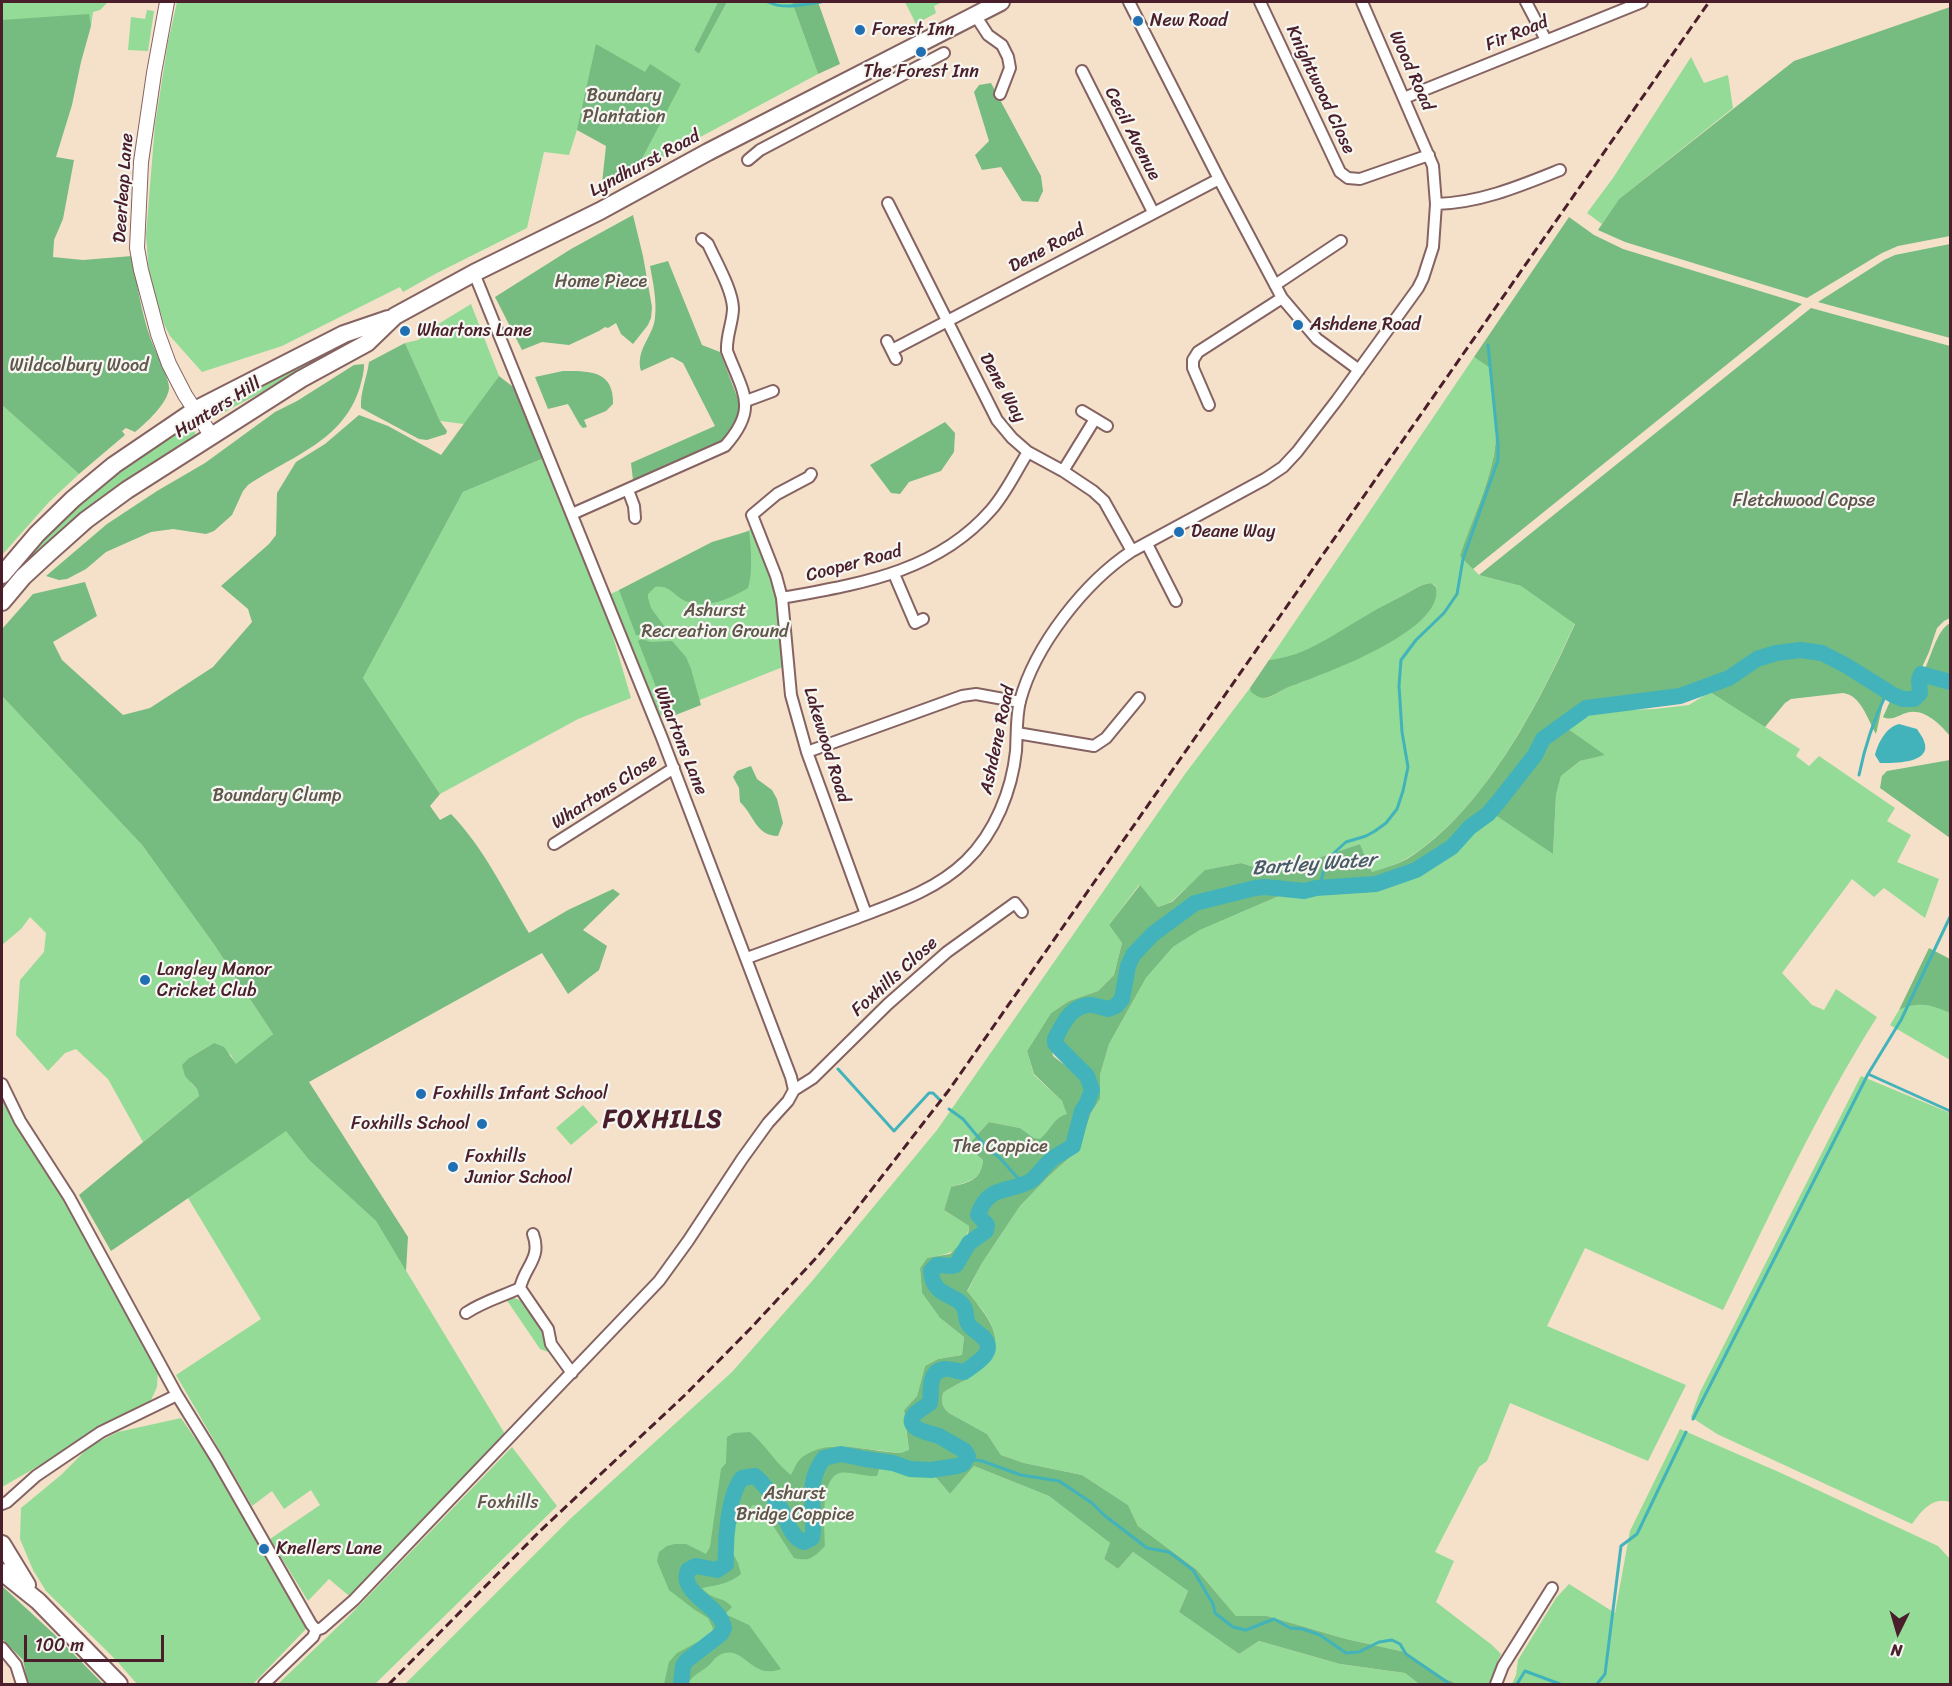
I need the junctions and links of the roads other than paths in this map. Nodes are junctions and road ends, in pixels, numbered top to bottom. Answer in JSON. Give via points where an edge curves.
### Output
{"nodes":[{"id":1,"x":167,"y":2,"type":"edge"},
{"id":2,"x":1001,"y":2,"type":"edge"},
{"id":3,"x":1129,"y":2,"type":"edge"},
{"id":4,"x":1260,"y":2,"type":"edge"},
{"id":5,"x":1362,"y":2,"type":"edge"},
{"id":6,"x":1526,"y":2,"type":"edge"},
{"id":7,"x":1642,"y":2,"type":"edge"},
{"id":8,"x":975,"y":15,"type":"junction"},
{"id":9,"x":1546,"y":40,"type":"junction"},
{"id":10,"x":944,"y":53,"type":"dead end"},
{"id":11,"x":1082,"y":71,"type":"dead end"},
{"id":12,"x":833,"y":88,"type":"junction"},
{"id":13,"x":1000,"y":94,"type":"dead end"},
{"id":14,"x":1404,"y":98,"type":"junction"},
{"id":15,"x":843,"y":106,"type":"junction"},
{"id":16,"x":1429,"y":155,"type":"junction"},
{"id":17,"x":748,"y":160,"type":"dead end"},
{"id":18,"x":1560,"y":170,"type":"dead end"},
{"id":19,"x":1219,"y":179,"type":"junction"},
{"id":20,"x":888,"y":203,"type":"dead end"},
{"id":21,"x":1436,"y":204,"type":"junction"},
{"id":22,"x":1153,"y":212,"type":"junction"},
{"id":23,"x":702,"y":239,"type":"dead end"},
{"id":24,"x":1341,"y":242,"type":"dead end"},
{"id":25,"x":474,"y":273,"type":"junction"},
{"id":26,"x":1275,"y":285,"type":"junction"},
{"id":27,"x":1282,"y":298,"type":"junction"},
{"id":28,"x":395,"y":316,"type":"junction"},
{"id":29,"x":948,"y":321,"type":"junction"},
{"id":30,"x":892,"y":350,"type":"dead end"},
{"id":31,"x":1359,"y":370,"type":"junction"},
{"id":32,"x":773,"y":391,"type":"dead end"},
{"id":33,"x":746,"y":401,"type":"junction"},
{"id":34,"x":1209,"y":405,"type":"dead end"},
{"id":35,"x":195,"y":410,"type":"junction"},
{"id":36,"x":1082,"y":411,"type":"dead end"},
{"id":37,"x":1095,"y":419,"type":"junction"},
{"id":38,"x":1107,"y":426,"type":"dead end"},
{"id":39,"x":212,"y":435,"type":"junction"},
{"id":40,"x":1028,"y":452,"type":"junction"},
{"id":41,"x":1063,"y":471,"type":"junction"},
{"id":42,"x":812,"y":474,"type":"dead end"},
{"id":43,"x":628,"y":490,"type":"junction"},
{"id":44,"x":572,"y":514,"type":"junction"},
{"id":45,"x":635,"y":518,"type":"dead end"},
{"id":46,"x":1147,"y":544,"type":"junction"},
{"id":47,"x":1132,"y":551,"type":"junction"},
{"id":48,"x":894,"y":574,"type":"junction"},
{"id":49,"x":2,"y":575,"type":"edge"},
{"id":50,"x":782,"y":598,"type":"junction"},
{"id":51,"x":1176,"y":601,"type":"dead end"},
{"id":52,"x":2,"y":602,"type":"edge"},
{"id":53,"x":916,"y":623,"type":"dead end"},
{"id":54,"x":1139,"y":698,"type":"dead end"},
{"id":55,"x":1020,"y":702,"type":"junction"},
{"id":56,"x":1017,"y":734,"type":"junction"},
{"id":57,"x":807,"y":752,"type":"junction"},
{"id":58,"x":674,"y":768,"type":"junction"},
{"id":59,"x":554,"y":844,"type":"dead end"},
{"id":60,"x":1022,"y":912,"type":"dead end"},
{"id":61,"x":866,"y":914,"type":"junction"},
{"id":62,"x":747,"y":958,"type":"junction"},
{"id":63,"x":2,"y":1084,"type":"edge"},
{"id":64,"x":794,"y":1090,"type":"junction"},
{"id":65,"x":533,"y":1234,"type":"dead end"},
{"id":66,"x":520,"y":1288,"type":"junction"},
{"id":67,"x":466,"y":1313,"type":"dead end"},
{"id":68,"x":572,"y":1373,"type":"junction"},
{"id":69,"x":177,"y":1395,"type":"junction"},
{"id":70,"x":3,"y":1506,"type":"edge"},
{"id":71,"x":2,"y":1544,"type":"edge"},
{"id":72,"x":2,"y":1572,"type":"edge"},
{"id":73,"x":1552,"y":1588,"type":"dead end"},
{"id":74,"x":38,"y":1600,"type":"junction"},
{"id":75,"x":316,"y":1630,"type":"junction"},
{"id":76,"x":2,"y":1648,"type":"edge"},
{"id":77,"x":22,"y":1684,"type":"edge"},
{"id":78,"x":119,"y":1684,"type":"edge"},
{"id":79,"x":264,"y":1684,"type":"edge"},
{"id":80,"x":1496,"y":1684,"type":"edge"}],
"edges":[{"from":1,"to":35,"type":"street","name":"Deerleap Lane","via":[[141,162],[137,248],[158,334],[169,364]]},
{"from":2,"to":8,"type":"main road","name":"Lyndhurst Road"},
{"from":3,"to":19,"type":"street"},
{"from":4,"to":16,"type":"street","name":"Knightwood Close","via":[[1340,171],[1348,178],[1360,180]]},
{"from":5,"to":14,"type":"street","name":"Wood Road"},
{"from":6,"to":9,"type":"street"},
{"from":7,"to":9,"type":"street","name":"Fir Road"},
{"from":8,"to":12,"type":"main road","name":"Lyndhurst Road"},
{"from":8,"to":13,"type":"street","via":[[1008,57],[1010,68]]},
{"from":9,"to":14,"type":"street","name":"Fir Road"},
{"from":10,"to":15,"type":"street"},
{"from":11,"to":22,"type":"street","name":"Cecil Avenue"},
{"from":12,"to":15,"type":"street"},
{"from":12,"to":25,"type":"main road","name":"Lyndhurst Road"},
{"from":14,"to":16,"type":"street","name":"Wood Road"},
{"from":15,"to":17,"type":"street"},
{"from":16,"to":21,"type":"street","name":"Ashdene Road"},
{"from":18,"to":21,"type":"street","via":[[1479,199]]},
{"from":19,"to":22,"type":"street","name":"Dene Road"},
{"from":19,"to":26,"type":"street"},
{"from":20,"to":29,"type":"street","name":"Dene Way"},
{"from":21,"to":31,"type":"street","name":"Ashdene Road","via":[[1433,247],[1424,278]]},
{"from":22,"to":29,"type":"street","name":"Dene Road"},
{"from":23,"to":33,"type":"street","via":[[708,244],[731,297],[727,351]]},
{"from":24,"to":26,"type":"street"},
{"from":25,"to":28,"type":"main road","name":"Hunters Hill"},
{"from":25,"to":44,"type":"street","name":"Whartons Lane"},
{"from":26,"to":27,"type":"street"},
{"from":27,"to":31,"type":"street","via":[[1310,332]]},
{"from":27,"to":34,"type":"street","via":[[1198,352],[1193,368]]},
{"from":28,"to":35,"type":"main road","name":"Hunters Hill","via":[[344,334]]},
{"from":28,"to":39,"type":"main road","name":"Hunters Hill","via":[[367,342]]},
{"from":29,"to":30,"type":"street","name":"Dene Road"},
{"from":29,"to":40,"type":"street","name":"Dene Way","via":[[997,420]]},
{"from":31,"to":46,"type":"street","name":"Ashdene Road","via":[[1282,468]]},
{"from":32,"to":33,"type":"street"},
{"from":33,"to":43,"type":"street","via":[[745,417],[725,446]]},
{"from":35,"to":39,"type":"street","name":"Deerleap Lane"},
{"from":35,"to":49,"type":"main road","name":"Hunters Hill","via":[[114,465],[73,499]]},
{"from":36,"to":37,"type":"street"},
{"from":37,"to":38,"type":"street"},
{"from":37,"to":41,"type":"street"},
{"from":39,"to":52,"type":"main road","name":"Hunters Hill","via":[[86,519]]},
{"from":40,"to":41,"type":"street","name":"Dene Way"},
{"from":40,"to":48,"type":"street","name":"Cooper Road","via":[[994,506],[973,528],[945,548]]},
{"from":41,"to":47,"type":"street","name":"Dene Way","via":[[1104,501]]},
{"from":42,"to":50,"type":"street","name":"Lakewood Road","via":[[777,494],[752,515]]},
{"from":43,"to":44,"type":"street"},
{"from":43,"to":45,"type":"street"},
{"from":44,"to":58,"type":"street","name":"Whartons Lane"},
{"from":46,"to":47,"type":"street","name":"Ashdene Road"},
{"from":46,"to":51,"type":"street"},
{"from":47,"to":55,"type":"street","name":"Ashdene Road","via":[[1098,578],[1066,614],[1046,643]]},
{"from":48,"to":50,"type":"street","name":"Cooper Road"},
{"from":48,"to":53,"type":"street"},
{"from":50,"to":57,"type":"street","name":"Lakewood Road","via":[[791,695]]},
{"from":54,"to":56,"type":"street","via":[[1095,746]]},
{"from":55,"to":56,"type":"street","name":"Ashdene Road"},
{"from":55,"to":57,"type":"street","via":[[976,694],[962,696]]},
{"from":56,"to":61,"type":"street","name":"Ashdene Road","via":[[1006,793],[991,829],[976,850],[936,884]]},
{"from":57,"to":61,"type":"street","name":"Lakewood Road"},
{"from":58,"to":59,"type":"street","name":"Whartons Close"},
{"from":58,"to":62,"type":"street","name":"Whartons Lane"},
{"from":60,"to":64,"type":"street","name":"Foxhills Close","via":[[1015,903],[947,952],[813,1077]]},
{"from":61,"to":62,"type":"street","name":"Ashdene Road"},
{"from":62,"to":64,"type":"street","name":"Whartons Lane"},
{"from":63,"to":69,"type":"street"},
{"from":64,"to":68,"type":"street","via":[[660,1280]]},
{"from":65,"to":66,"type":"street","via":[[537,1245]]},
{"from":66,"to":67,"type":"street"},
{"from":66,"to":68,"type":"street"},
{"from":68,"to":75,"type":"street","via":[[354,1600]]},
{"from":69,"to":70,"type":"street","via":[[101,1432],[36,1476]]},
{"from":69,"to":75,"type":"street"},
{"from":71,"to":74,"type":"main road"},
{"from":72,"to":74,"type":"main road"},
{"from":73,"to":80,"type":"street","via":[[1503,1666]]},
{"from":74,"to":78,"type":"main road"},
{"from":75,"to":79,"type":"street","via":[[314,1637]]},
{"from":76,"to":77,"type":"street","via":[[16,1665]]}]}
